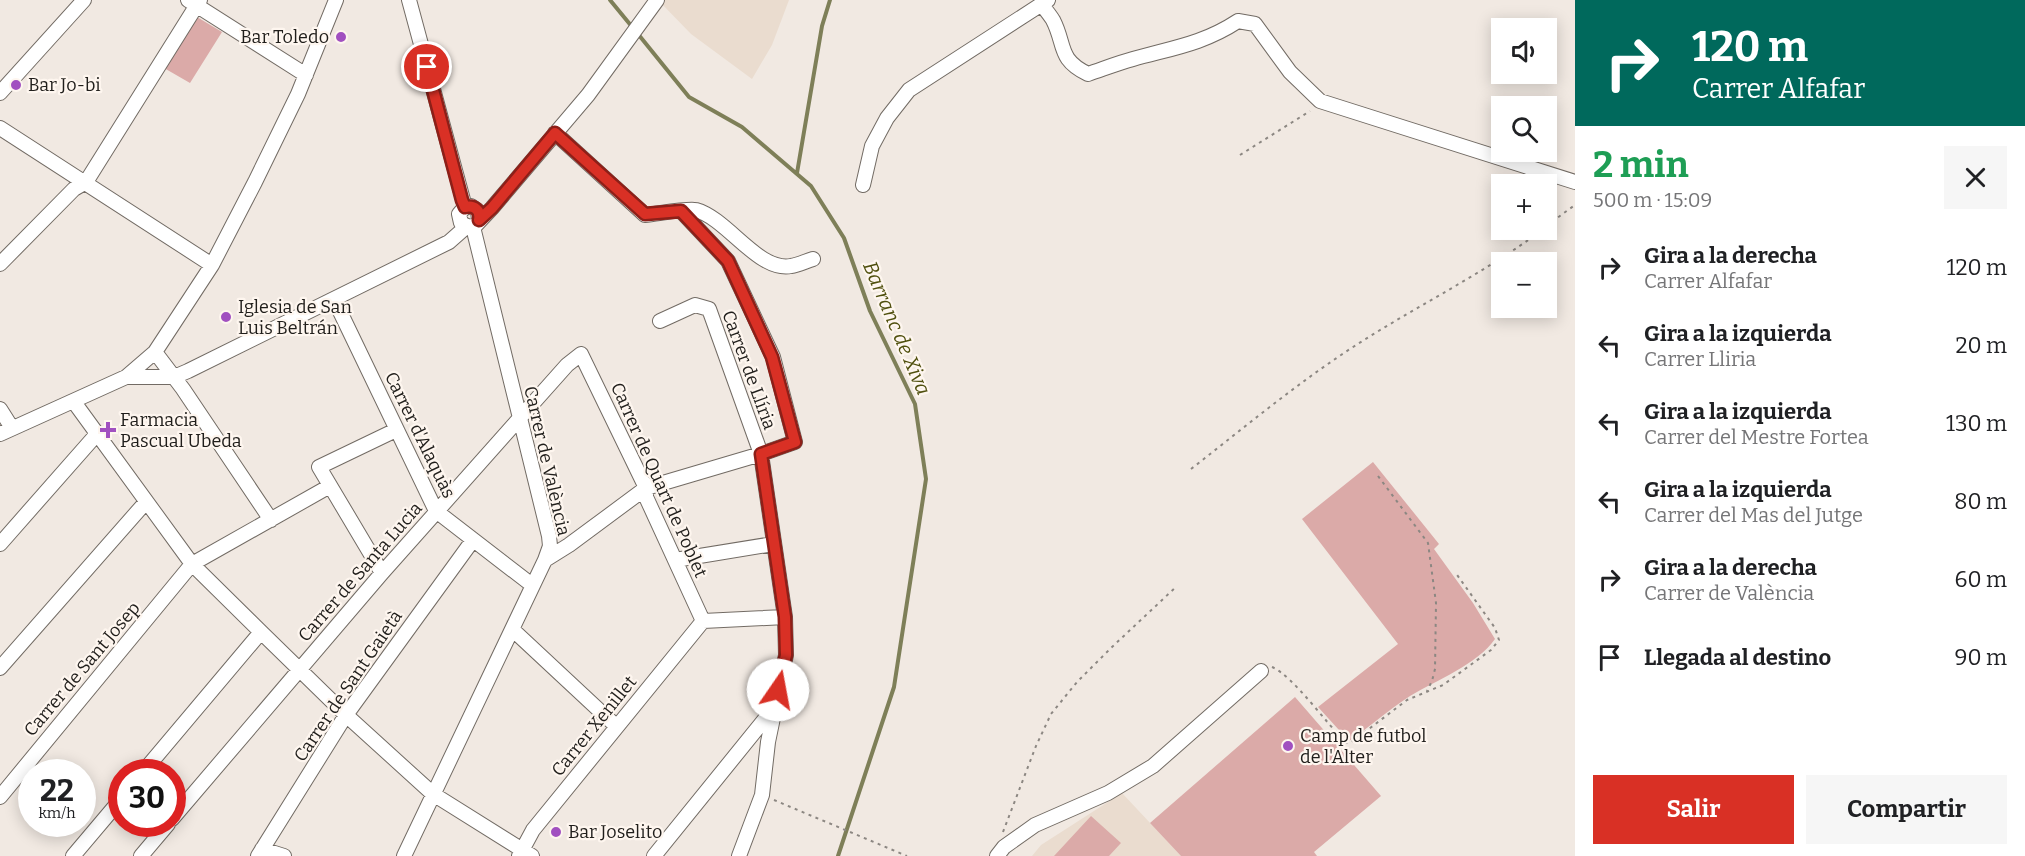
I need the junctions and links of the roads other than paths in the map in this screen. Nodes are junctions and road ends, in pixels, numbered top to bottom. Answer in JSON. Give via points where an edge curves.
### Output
{"nodes":[{"id":1,"x":84,"y":0,"type":"edge"},
{"id":2,"x":336,"y":0,"type":"edge"},
{"id":3,"x":409,"y":0,"type":"edge"},
{"id":4,"x":657,"y":0,"type":"edge"},
{"id":5,"x":195,"y":2,"type":"edge"},
{"id":6,"x":1045,"y":2,"type":"edge"},
{"id":7,"x":306,"y":75,"type":"junction"},
{"id":8,"x":0,"y":93,"type":"edge"},
{"id":9,"x":0,"y":128,"type":"edge"},
{"id":10,"x":555,"y":133,"type":"junction"},
{"id":11,"x":86,"y":182,"type":"junction"},
{"id":12,"x":1575,"y":182,"type":"edge"},
{"id":13,"x":863,"y":185,"type":"dead end"},
{"id":14,"x":681,"y":211,"type":"junction"},
{"id":15,"x":473,"y":224,"type":"junction"},
{"id":16,"x":813,"y":259,"type":"dead end"},
{"id":17,"x":0,"y":264,"type":"edge"},
{"id":18,"x":212,"y":265,"type":"junction"},
{"id":19,"x":334,"y":299,"type":"junction"},
{"id":20,"x":660,"y":321,"type":"dead end"},
{"id":21,"x":155,"y":352,"type":"junction"},
{"id":22,"x":581,"y":354,"type":"joint"},
{"id":23,"x":126,"y":377,"type":"junction"},
{"id":24,"x":174,"y":377,"type":"junction"},
{"id":25,"x":74,"y":402,"type":"junction"},
{"id":26,"x":0,"y":409,"type":"edge"},
{"id":27,"x":520,"y":418,"type":"junction"},
{"id":28,"x":396,"y":430,"type":"junction"},
{"id":29,"x":6,"y":431,"type":"edge"},
{"id":30,"x":96,"y":435,"type":"junction"},
{"id":31,"x":761,"y":454,"type":"junction"},
{"id":32,"x":330,"y":486,"type":"junction"},
{"id":33,"x":646,"y":488,"type":"junction"},
{"id":34,"x":146,"y":503,"type":"junction"},
{"id":35,"x":436,"y":510,"type":"junction"},
{"id":36,"x":271,"y":520,"type":"junction"},
{"id":37,"x":472,"y":540,"type":"junction"},
{"id":38,"x":0,"y":544,"type":"edge"},
{"id":39,"x":773,"y":544,"type":"junction"},
{"id":40,"x":545,"y":560,"type":"junction"},
{"id":41,"x":675,"y":560,"type":"junction"},
{"id":42,"x":192,"y":564,"type":"junction"},
{"id":43,"x":382,"y":573,"type":"junction"},
{"id":44,"x":532,"y":585,"type":"junction"},
{"id":45,"x":785,"y":617,"type":"junction"},
{"id":46,"x":703,"y":621,"type":"junction"},
{"id":47,"x":512,"y":629,"type":"junction"},
{"id":48,"x":261,"y":632,"type":"junction"},
{"id":49,"x":0,"y":668,"type":"edge"},
{"id":50,"x":300,"y":670,"type":"junction"},
{"id":51,"x":1261,"y":671,"type":"road end"},
{"id":52,"x":775,"y":707,"type":"junction"},
{"id":53,"x":346,"y":716,"type":"junction"},
{"id":54,"x":616,"y":726,"type":"junction"},
{"id":55,"x":154,"y":759,"type":"edge"},
{"id":56,"x":433,"y":794,"type":"junction"},
{"id":57,"x":0,"y":796,"type":"edge"},
{"id":58,"x":186,"y":803,"type":"edge"},
{"id":59,"x":108,"y":815,"type":"edge"},
{"id":60,"x":157,"y":837,"type":"edge"},
{"id":61,"x":260,"y":852,"type":"edge"},
{"id":62,"x":524,"y":854,"type":"edge"},
{"id":63,"x":73,"y":856,"type":"edge"},
{"id":64,"x":141,"y":856,"type":"edge"},
{"id":65,"x":284,"y":856,"type":"edge"},
{"id":66,"x":404,"y":856,"type":"edge"},
{"id":67,"x":654,"y":856,"type":"edge"},
{"id":68,"x":739,"y":856,"type":"edge"},
{"id":69,"x":998,"y":856,"type":"edge"}],
"edges":[{"from":1,"to":8,"type":"street"},
{"from":2,"to":7,"type":"street"},
{"from":3,"to":15,"type":"street","name":"Carrer de València","via":[[465,207],[460,211],[460,223]]},
{"from":4,"to":10,"type":"street","via":[[588,95]]},
{"from":5,"to":7,"type":"street"},
{"from":5,"to":11,"type":"street"},
{"from":6,"to":12,"type":"street","via":[[1067,58],[1088,74],[1196,43],[1238,21],[1255,24],[1290,72],[1320,100]]},
{"from":6,"to":13,"type":"street","via":[[909,90],[872,146]]},
{"from":7,"to":18,"type":"street"},
{"from":9,"to":11,"type":"street"},
{"from":10,"to":14,"type":"street","via":[[645,214]]},
{"from":10,"to":15,"type":"street","via":[[492,208]]},
{"from":11,"to":17,"type":"street","via":[[74,189]]},
{"from":11,"to":18,"type":"street"},
{"from":14,"to":16,"type":"street","via":[[695,210],[720,222],[774,265],[790,267]]},
{"from":14,"to":31,"type":"street","via":[[728,261],[772,357],[795,442]]},
{"from":15,"to":19,"type":"street","via":[[449,242]]},
{"from":15,"to":27,"type":"street","name":"Carrer de València"},
{"from":18,"to":21,"type":"street"},
{"from":19,"to":24,"type":"street"},
{"from":19,"to":28,"type":"street","name":"Carrer d'Alaquàs"},
{"from":20,"to":31,"type":"street","name":"Carrer de Llíria","via":[[695,305],[709,309]]},
{"from":21,"to":23,"type":"street"},
{"from":21,"to":24,"type":"street"},
{"from":22,"to":27,"type":"street","name":"Carrer de Santa Lucia"},
{"from":22,"to":33,"type":"street","name":"Carrer de Quart de Poblet"},
{"from":23,"to":24,"type":"street"},
{"from":23,"to":25,"type":"street"},
{"from":24,"to":36,"type":"street"},
{"from":25,"to":29,"type":"street"},
{"from":25,"to":30,"type":"street"},
{"from":26,"to":29,"type":"street"},
{"from":27,"to":35,"type":"street","name":"Carrer de Santa Lucia"},
{"from":27,"to":40,"type":"street","name":"Carrer de València","via":[[549,536]]},
{"from":28,"to":32,"type":"street","via":[[319,467]]},
{"from":28,"to":35,"type":"street","name":"Carrer d'Alaquàs"},
{"from":30,"to":34,"type":"street"},
{"from":30,"to":38,"type":"street"},
{"from":31,"to":33,"type":"street"},
{"from":31,"to":39,"type":"street","name":"Carrer de Llíria"},
{"from":32,"to":36,"type":"street"},
{"from":32,"to":43,"type":"street"},
{"from":33,"to":40,"type":"street"},
{"from":33,"to":41,"type":"street","name":"Carrer de Quart de Poblet","via":[[646,497]]},
{"from":34,"to":42,"type":"street"},
{"from":34,"to":49,"type":"street"},
{"from":35,"to":37,"type":"street","name":"Carrer d'Alaquàs"},
{"from":35,"to":43,"type":"street","name":"Carrer de Santa Lucia"},
{"from":36,"to":42,"type":"street"},
{"from":37,"to":44,"type":"street","name":"Carrer d'Alaquàs"},
{"from":37,"to":53,"type":"street","name":"Carrer de Sant Gaietà"},
{"from":39,"to":41,"type":"street"},
{"from":39,"to":45,"type":"street","name":"Carrer de Llíria"},
{"from":40,"to":44,"type":"street","name":"Carrer de València"},
{"from":41,"to":46,"type":"street","name":"Carrer de Quart de Poblet"},
{"from":42,"to":48,"type":"street"},
{"from":42,"to":57,"type":"street","name":"Carrer de Sant Josep"},
{"from":43,"to":50,"type":"street","name":"Carrer de Santa Lucia"},
{"from":44,"to":47,"type":"street","name":"Carrer de València"},
{"from":45,"to":46,"type":"street"},
{"from":45,"to":52,"type":"street","name":"Carrer de Llíria","via":[[786,655]]},
{"from":46,"to":54,"type":"street","name":"Carrer Xenillet"},
{"from":47,"to":54,"type":"street"},
{"from":47,"to":56,"type":"street","name":"Carrer de València"},
{"from":48,"to":50,"type":"street"},
{"from":48,"to":55,"type":"street"},
{"from":50,"to":53,"type":"street"},
{"from":50,"to":58,"type":"street","name":"Carrer de Santa Lucia"},
{"from":51,"to":69,"type":"street","via":[[1153,766],[1108,793],[1035,825],[1004,847]]},
{"from":52,"to":67,"type":"street"},
{"from":52,"to":68,"type":"street","name":"Carrer de Llíria","via":[[762,795]]},
{"from":53,"to":56,"type":"street"},
{"from":53,"to":61,"type":"street","name":"Carrer de Sant Gaietà"},
{"from":54,"to":62,"type":"street","name":"Carrer Xenillet","via":[[532,830]]},
{"from":56,"to":62,"type":"street"},
{"from":56,"to":66,"type":"street","name":"Carrer de València"},
{"from":59,"to":63,"type":"street"},
{"from":60,"to":64,"type":"street"},
{"from":61,"to":65,"type":"street"}]}
